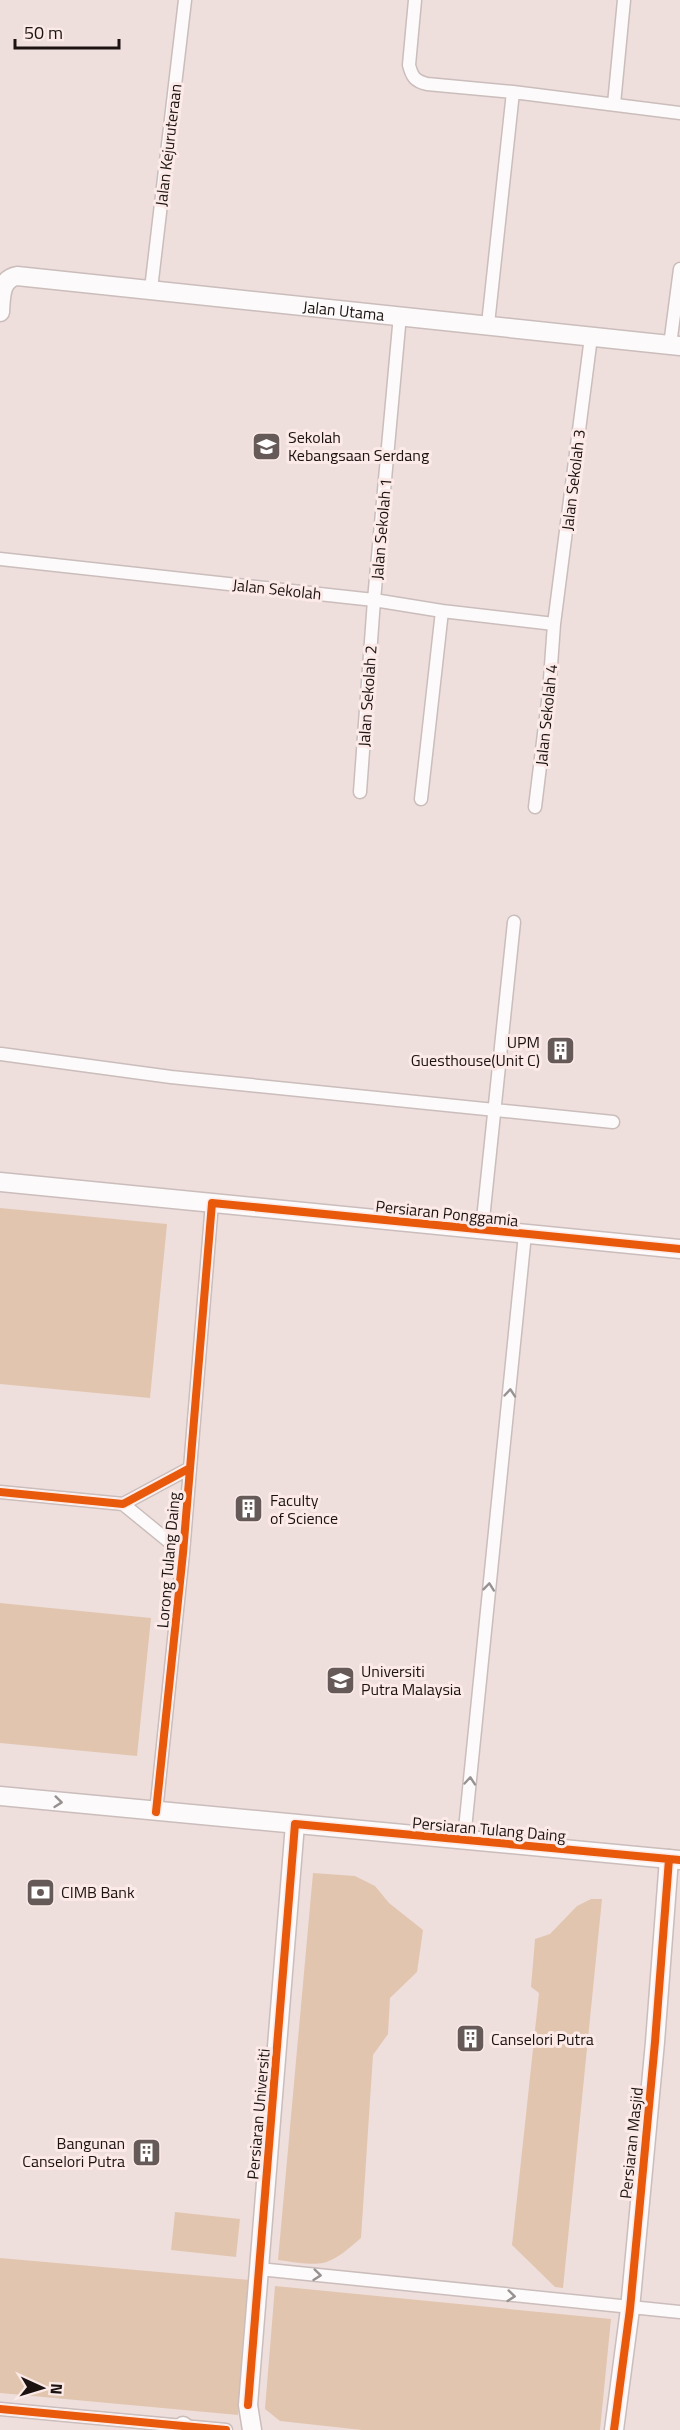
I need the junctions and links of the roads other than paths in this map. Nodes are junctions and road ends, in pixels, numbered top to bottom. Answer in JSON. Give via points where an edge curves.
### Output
{"nodes":[{"id":1,"x":186,"y":0,"type":"edge"},
{"id":2,"x":415,"y":0,"type":"edge"},
{"id":3,"x":624,"y":0,"type":"edge"},
{"id":4,"x":513,"y":92,"type":"junction"},
{"id":5,"x":615,"y":104,"type":"junction"},
{"id":6,"x":680,"y":113,"type":"edge"},
{"id":7,"x":680,"y":269,"type":"edge"},
{"id":8,"x":151,"y":289,"type":"junction"},
{"id":9,"x":0,"y":312,"type":"edge"},
{"id":10,"x":400,"y":315,"type":"junction"},
{"id":11,"x":488,"y":324,"type":"junction"},
{"id":12,"x":591,"y":337,"type":"junction"},
{"id":13,"x":675,"y":345,"type":"edge"},
{"id":14,"x":0,"y":559,"type":"edge"},
{"id":15,"x":374,"y":600,"type":"junction"},
{"id":16,"x":442,"y":611,"type":"junction"},
{"id":17,"x":554,"y":624,"type":"junction"},
{"id":18,"x":360,"y":792,"type":"dead end"},
{"id":19,"x":421,"y":799,"type":"dead end"},
{"id":20,"x":535,"y":807,"type":"dead end"},
{"id":21,"x":514,"y":922,"type":"dead end"},
{"id":22,"x":1,"y":1054,"type":"edge"},
{"id":23,"x":493,"y":1109,"type":"junction"},
{"id":24,"x":613,"y":1122,"type":"dead end"},
{"id":25,"x":0,"y":1182,"type":"edge"},
{"id":26,"x":212,"y":1203,"type":"junction"},
{"id":27,"x":482,"y":1229,"type":"junction"},
{"id":28,"x":525,"y":1234,"type":"junction"},
{"id":29,"x":680,"y":1249,"type":"edge"},
{"id":30,"x":190,"y":1468,"type":"junction"},
{"id":31,"x":0,"y":1492,"type":"edge"},
{"id":32,"x":123,"y":1504,"type":"junction"},
{"id":33,"x":183,"y":1553,"type":"junction"},
{"id":34,"x":0,"y":1796,"type":"edge"},
{"id":35,"x":156,"y":1812,"type":"junction"},
{"id":36,"x":295,"y":1824,"type":"junction"},
{"id":37,"x":464,"y":1839,"type":"junction"},
{"id":38,"x":674,"y":1859,"type":"edge"},
{"id":39,"x":259,"y":2269,"type":"junction"},
{"id":40,"x":630,"y":2308,"type":"junction"},
{"id":41,"x":680,"y":2312,"type":"edge"},
{"id":42,"x":0,"y":2409,"type":"edge"},
{"id":43,"x":241,"y":2423,"type":"edge"},
{"id":44,"x":185,"y":2428,"type":"edge"},
{"id":45,"x":614,"y":2430,"type":"edge"}],
"edges":[{"from":1,"to":8,"type":"street","name":"Jalan Kejuruteraan"},
{"from":2,"to":4,"type":"street","via":[[409,65],[417,81]]},
{"from":3,"to":5,"type":"street"},
{"from":4,"to":5,"type":"street"},
{"from":4,"to":11,"type":"street"},
{"from":5,"to":6,"type":"street"},
{"from":7,"to":13,"type":"street"},
{"from":8,"to":9,"type":"street","name":"Jalan Utama","via":[[17,276],[3,286]]},
{"from":8,"to":10,"type":"street","name":"Jalan Utama","via":[[310,309]]},
{"from":10,"to":11,"type":"street","name":"Jalan Utama"},
{"from":10,"to":15,"type":"street","name":"Jalan Sekolah 1"},
{"from":11,"to":12,"type":"street","name":"Jalan Utama"},
{"from":12,"to":13,"type":"street","name":"Jalan Utama"},
{"from":12,"to":17,"type":"street","name":"Jalan Sekolah 3"},
{"from":14,"to":15,"type":"street","name":"Jalan Sekolah"},
{"from":15,"to":16,"type":"street","name":"Jalan Sekolah"},
{"from":15,"to":18,"type":"street","name":"Jalan Sekolah 2"},
{"from":16,"to":17,"type":"street","name":"Jalan Sekolah"},
{"from":16,"to":19,"type":"street"},
{"from":17,"to":20,"type":"street","name":"Jalan Sekolah 4"},
{"from":21,"to":23,"type":"street"},
{"from":22,"to":23,"type":"street","via":[[171,1077]]},
{"from":23,"to":24,"type":"street"},
{"from":23,"to":27,"type":"street"},
{"from":25,"to":26,"type":"street","name":"Persiaran Ponggamia"},
{"from":26,"to":27,"type":"street","name":"Persiaran Ponggamia"},
{"from":26,"to":30,"type":"street","name":"Lorong Tulang Daing"},
{"from":27,"to":28,"type":"street","name":"Persiaran Ponggamia"},
{"from":28,"to":29,"type":"street","name":"Persiaran Ponggamia"},
{"from":37,"to":28,"type":"street","one_way":true},
{"from":30,"to":32,"type":"street"},
{"from":30,"to":33,"type":"street","name":"Lorong Tulang Daing"},
{"from":31,"to":32,"type":"street"},
{"from":32,"to":33,"type":"street"},
{"from":33,"to":35,"type":"street","name":"Lorong Tulang Daing"},
{"from":34,"to":35,"type":"street","name":"Persiaran Tulang Daing","one_way":true},
{"from":35,"to":36,"type":"street","name":"Persiaran Tulang Daing"},
{"from":36,"to":37,"type":"street","name":"Persiaran Tulang Daing"},
{"from":36,"to":39,"type":"street","name":"Persiaran Universiti"},
{"from":37,"to":38,"type":"street","name":"Persiaran Tulang Daing"},
{"from":38,"to":40,"type":"street","name":"Persiaran Masjid"},
{"from":39,"to":40,"type":"street","one_way":true},
{"from":39,"to":43,"type":"street","name":"Persiaran Universiti"},
{"from":40,"to":41,"type":"street"},
{"from":40,"to":45,"type":"street","name":"Persiaran Masjid"},
{"from":42,"to":44,"type":"street"},
{"from":43,"to":44,"type":"street"}]}
